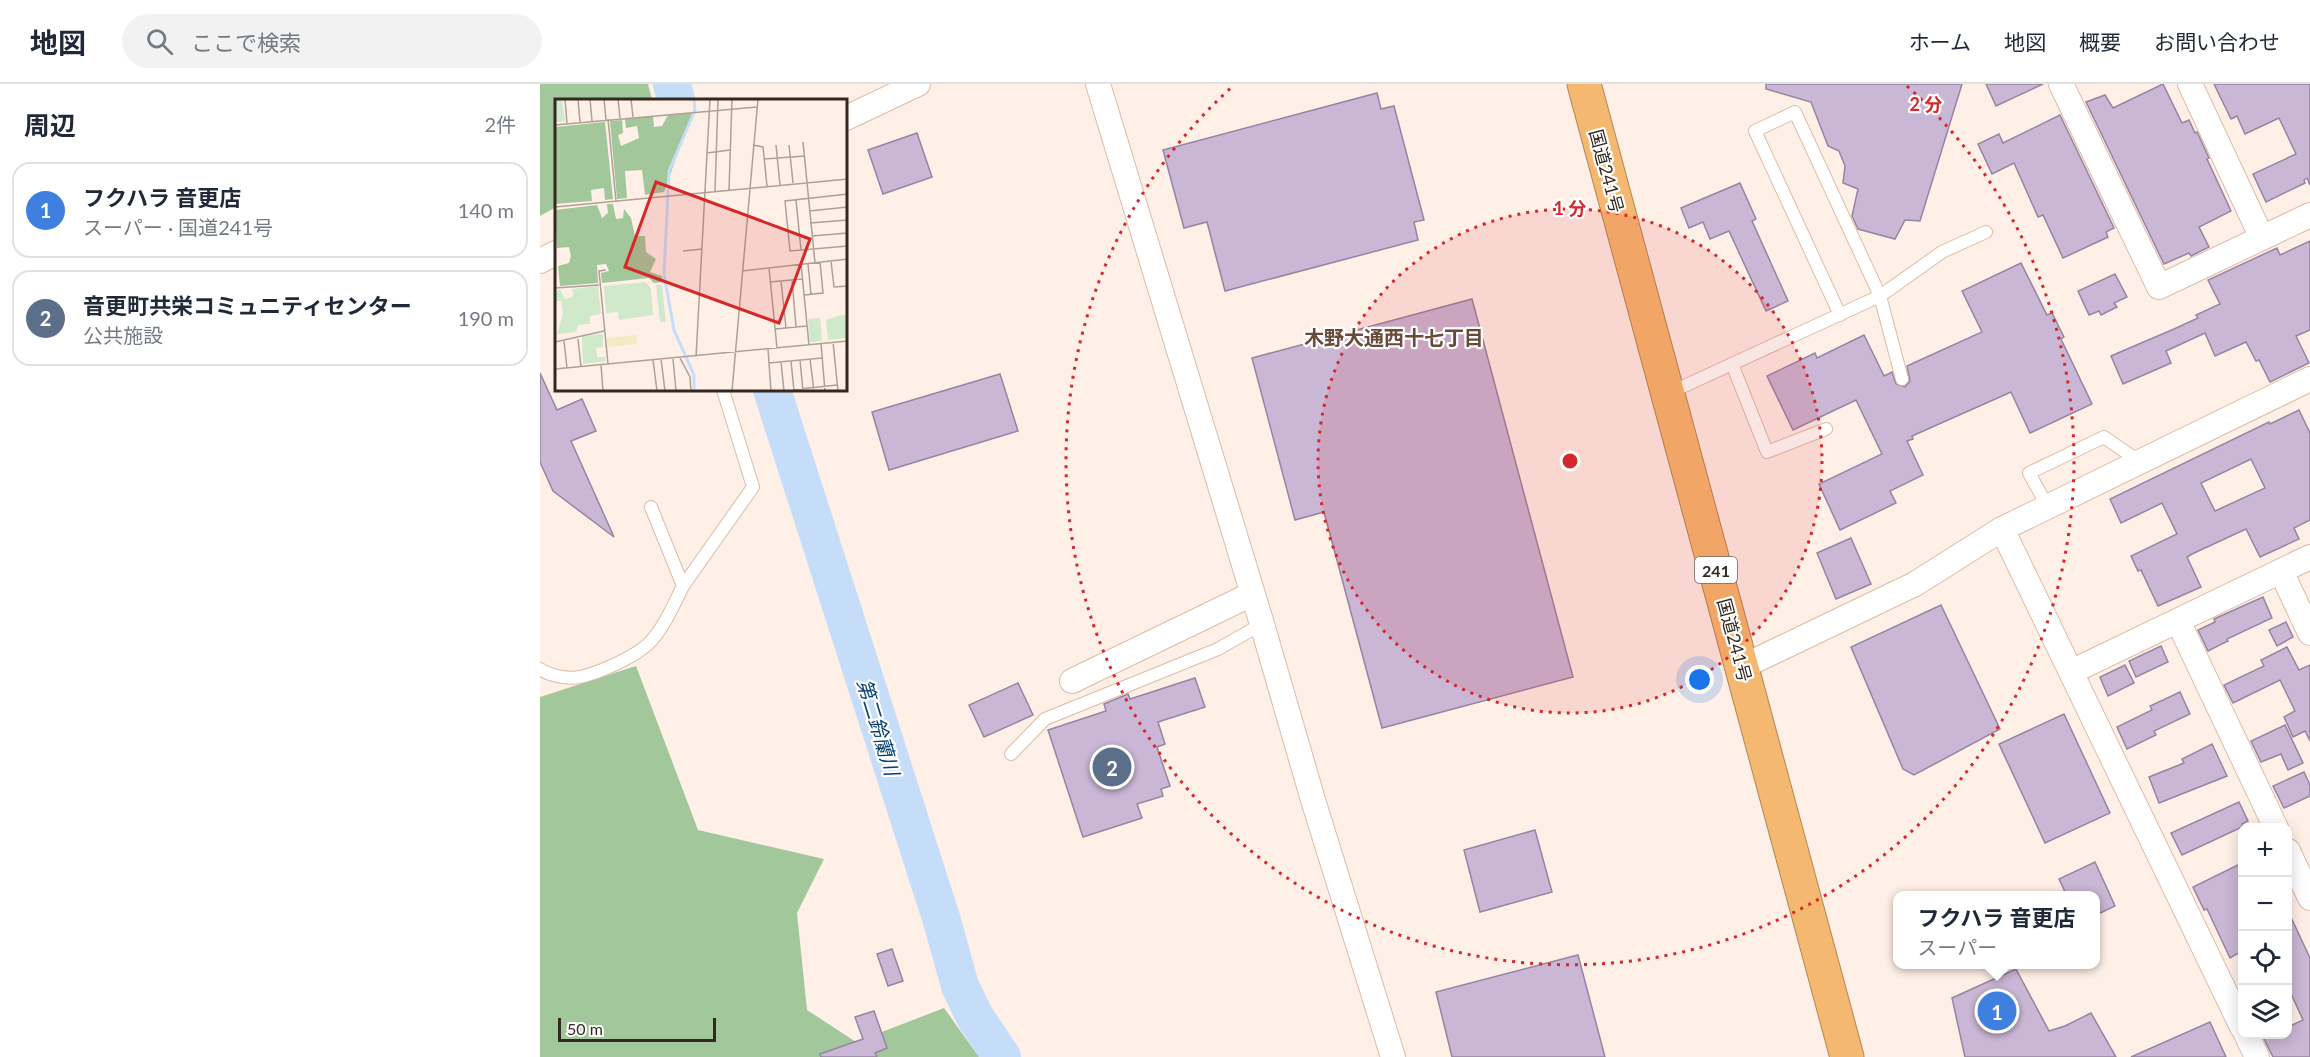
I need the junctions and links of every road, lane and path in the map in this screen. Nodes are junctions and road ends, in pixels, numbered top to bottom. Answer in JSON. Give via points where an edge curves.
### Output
{"nodes":[{"id":1,"x":918,"y":84,"type":"edge"},
{"id":2,"x":1098,"y":84,"type":"edge"},
{"id":3,"x":1584,"y":84,"type":"edge"},
{"id":4,"x":2061,"y":84,"type":"edge"},
{"id":5,"x":2190,"y":84,"type":"edge"},
{"id":6,"x":848,"y":117,"type":"edge"},
{"id":7,"x":2310,"y":215,"type":"edge"},
{"id":8,"x":1986,"y":232,"type":"dead end"},
{"id":9,"x":2262,"y":238,"type":"junction"},
{"id":10,"x":555,"y":254,"type":"edge"},
{"id":11,"x":540,"y":261,"type":"edge"},
{"id":12,"x":1880,"y":296,"type":"junction"},
{"id":13,"x":1840,"y":315,"type":"junction"},
{"id":14,"x":1732,"y":364,"type":"junction"},
{"id":15,"x":1902,"y":379,"type":"dead end"},
{"id":16,"x":2310,"y":380,"type":"edge"},
{"id":17,"x":724,"y":392,"type":"edge"},
{"id":18,"x":1668,"y":393,"type":"junction"},
{"id":19,"x":1826,"y":429,"type":"dead end"},
{"id":20,"x":2140,"y":462,"type":"junction"},
{"id":21,"x":651,"y":507,"type":"dead end"},
{"id":22,"x":2048,"y":507,"type":"junction"},
{"id":23,"x":2002,"y":529,"type":"junction"},
{"id":24,"x":2310,"y":557,"type":"edge"},
{"id":25,"x":2281,"y":572,"type":"junction"},
{"id":26,"x":683,"y":586,"type":"junction"},
{"id":27,"x":1252,"y":594,"type":"junction"},
{"id":28,"x":2178,"y":621,"type":"junction"},
{"id":29,"x":1262,"y":624,"type":"junction"},
{"id":30,"x":2310,"y":633,"type":"edge"},
{"id":31,"x":1742,"y":667,"type":"junction"},
{"id":32,"x":540,"y":669,"type":"edge"},
{"id":33,"x":2071,"y":672,"type":"junction"},
{"id":34,"x":1072,"y":681,"type":"dead end"},
{"id":35,"x":1011,"y":754,"type":"dead end"},
{"id":36,"x":2274,"y":823,"type":"edge"},
{"id":37,"x":2292,"y":860,"type":"edge"},
{"id":38,"x":2310,"y":898,"type":"edge"},
{"id":39,"x":2238,"y":1019,"type":"edge"},
{"id":40,"x":2248,"y":1039,"type":"edge"},
{"id":41,"x":1393,"y":1057,"type":"edge"},
{"id":42,"x":1847,"y":1057,"type":"edge"},
{"id":43,"x":2257,"y":1057,"type":"edge"}],
"edges":[{"from":1,"to":6,"type":"street"},
{"from":2,"to":27,"type":"street"},
{"from":3,"to":18,"type":"highway","name":"国道241号","number":"241"},
{"from":4,"to":9,"type":"street","via":[[2159,287]]},
{"from":5,"to":9,"type":"street"},
{"from":7,"to":9,"type":"street"},
{"from":8,"to":12,"type":"lane","via":[[1942,252]]},
{"from":10,"to":11,"type":"street"},
{"from":12,"to":13,"type":"lane"},
{"from":12,"to":13,"type":"lane","via":[[1795,112],[1755,130]]},
{"from":12,"to":15,"type":"lane"},
{"from":13,"to":14,"type":"lane"},
{"from":14,"to":18,"type":"lane"},
{"from":14,"to":19,"type":"lane","via":[[1767,452]]},
{"from":16,"to":20,"type":"street"},
{"from":17,"to":26,"type":"lane","via":[[753,487]]},
{"from":18,"to":31,"type":"highway","name":"国道241号","number":"241"},
{"from":20,"to":22,"type":"street"},
{"from":20,"to":22,"type":"lane","via":[[2104,437],[2029,473]]},
{"from":21,"to":26,"type":"lane"},
{"from":22,"to":23,"type":"street"},
{"from":23,"to":31,"type":"street","via":[[1915,584]]},
{"from":23,"to":33,"type":"street"},
{"from":24,"to":25,"type":"street"},
{"from":25,"to":28,"type":"street"},
{"from":25,"to":30,"type":"street"},
{"from":26,"to":32,"type":"lane","via":[[648,645],[617,663],[579,678],[548,675]]},
{"from":27,"to":29,"type":"street"},
{"from":27,"to":34,"type":"street"},
{"from":28,"to":33,"type":"street"},
{"from":28,"to":36,"type":"street"},
{"from":29,"to":35,"type":"lane","via":[[1218,649],[1045,719]]},
{"from":29,"to":41,"type":"street"},
{"from":31,"to":42,"type":"highway","name":"国道241号","number":"241"},
{"from":33,"to":39,"type":"street"},
{"from":37,"to":38,"type":"street"},
{"from":40,"to":43,"type":"street"}]}
